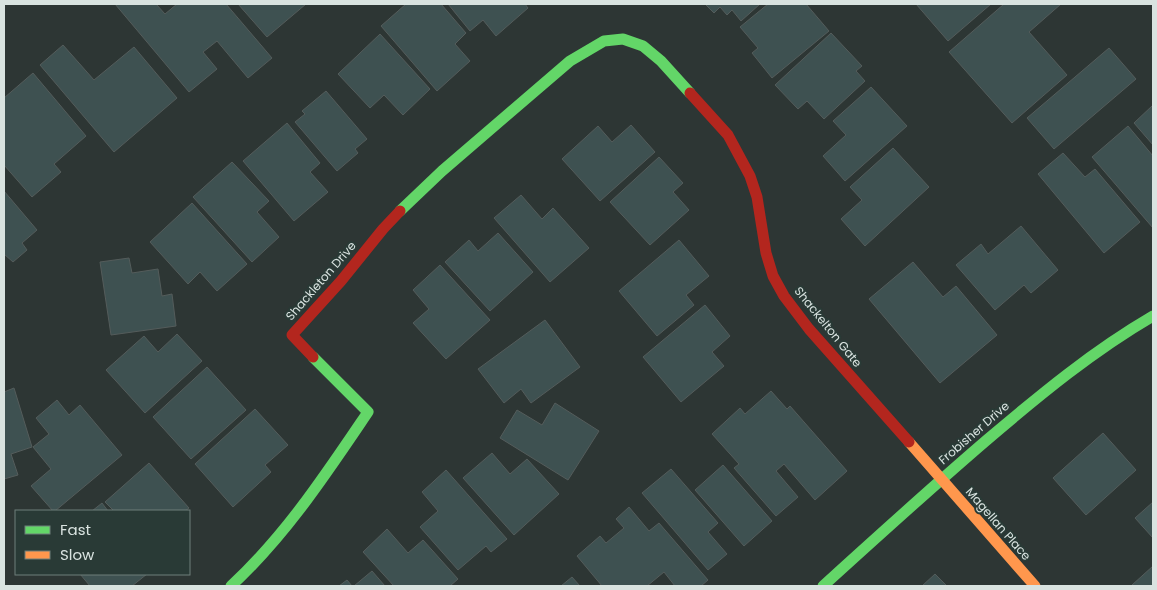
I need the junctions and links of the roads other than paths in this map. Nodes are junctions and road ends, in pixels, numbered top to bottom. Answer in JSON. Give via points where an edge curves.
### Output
{"nodes":[{"id":1,"x":623,"y":39,"type":"joint"},
{"id":2,"x":1153,"y":316,"type":"edge"},
{"id":3,"x":941,"y":479,"type":"junction"},
{"id":4,"x":231,"y":586,"type":"edge"},
{"id":5,"x":823,"y":586,"type":"edge"},
{"id":6,"x":1035,"y":586,"type":"edge"}],
"edges":[{"from":1,"to":3,"type":"street","name":"Shackelton Gate","via":[[643,46],[661,61],[728,135],[750,176],[766,253],[784,296],[809,329]]},
{"from":1,"to":4,"type":"street","name":"Shackleton Drive","via":[[604,41],[570,61],[442,171],[383,229],[292,335],[368,412],[276,542]]},
{"from":2,"to":3,"type":"street","name":"Frobisher Drive","via":[[1074,367]]},
{"from":3,"to":5,"type":"street","name":"Frobisher Drive"},
{"from":3,"to":6,"type":"street","name":"Magellan Place"}]}
